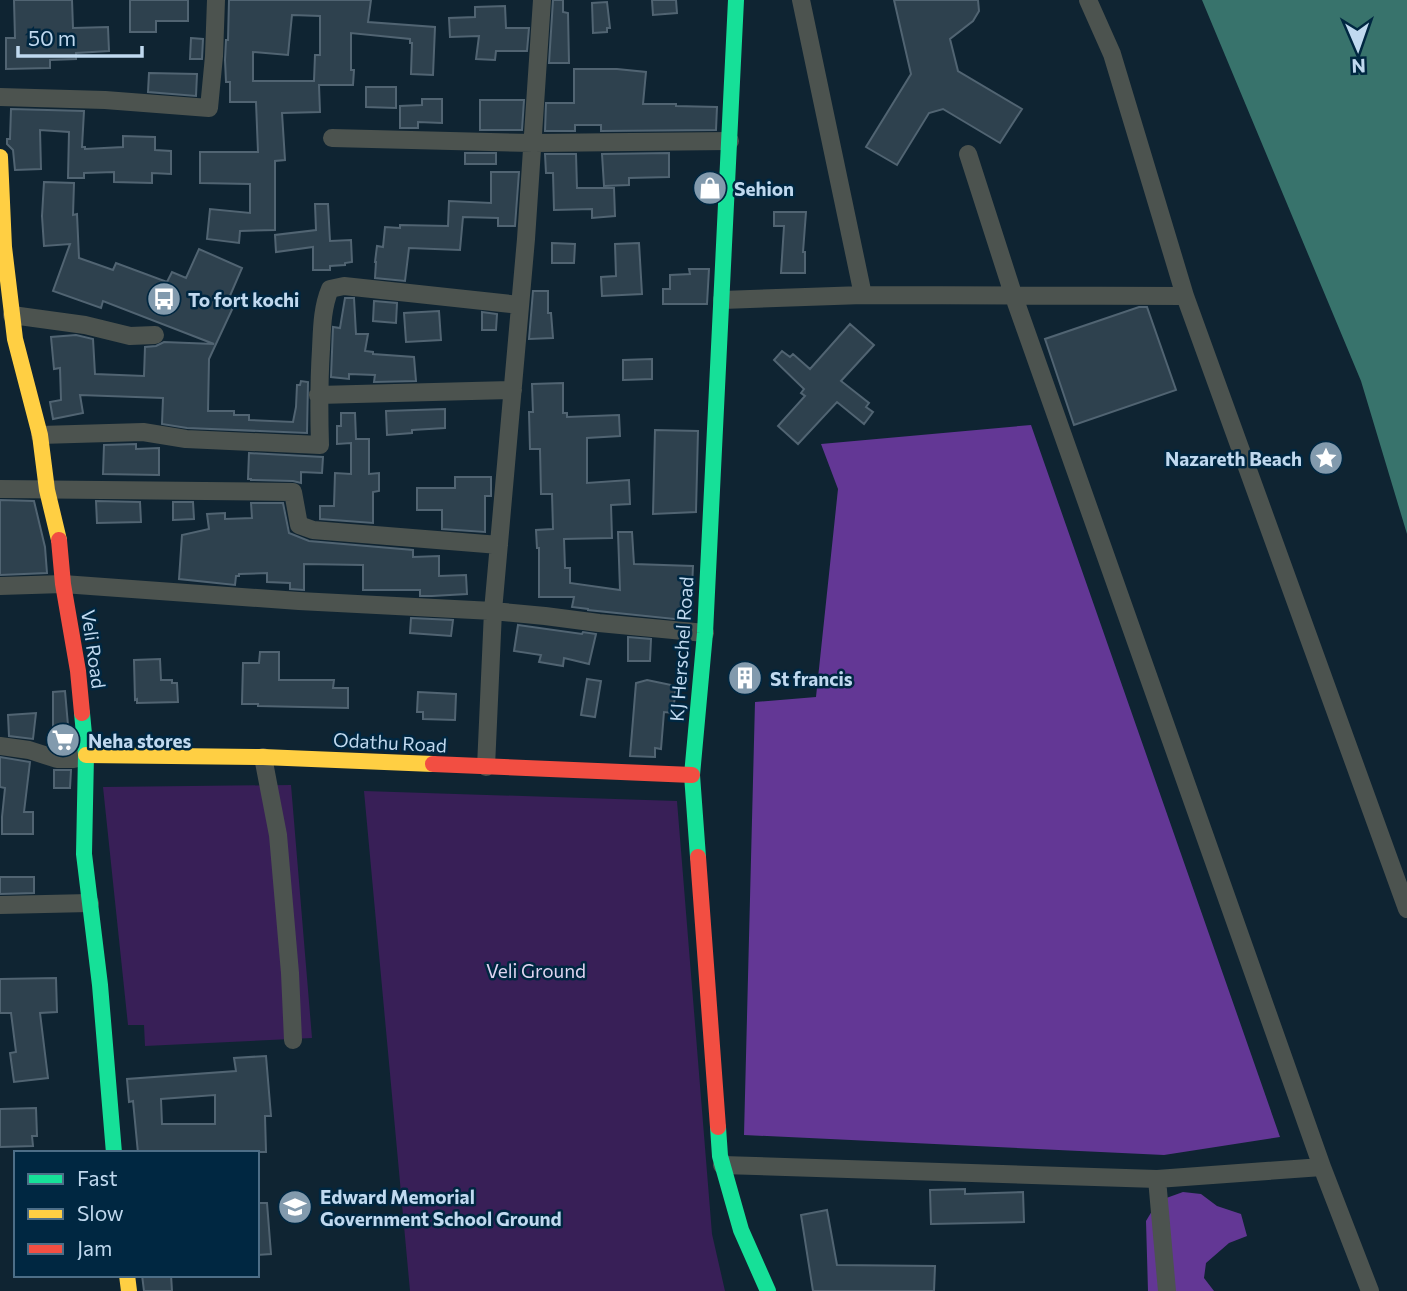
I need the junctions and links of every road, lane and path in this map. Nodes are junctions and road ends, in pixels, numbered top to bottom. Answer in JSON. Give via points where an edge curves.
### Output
{"nodes":[{"id":1,"x":216,"y":0,"type":"edge"},
{"id":2,"x":542,"y":0,"type":"edge"},
{"id":3,"x":736,"y":0,"type":"edge"},
{"id":4,"x":801,"y":0,"type":"edge"},
{"id":5,"x":1088,"y":0,"type":"edge"},
{"id":6,"x":0,"y":97,"type":"edge"},
{"id":7,"x":332,"y":138,"type":"dead end"},
{"id":8,"x":730,"y":141,"type":"junction"},
{"id":9,"x":533,"y":143,"type":"junction"},
{"id":10,"x":968,"y":154,"type":"dead end"},
{"id":11,"x":0,"y":157,"type":"edge"},
{"id":12,"x":1,"y":189,"type":"edge"},
{"id":13,"x":2,"y":247,"type":"edge"},
{"id":14,"x":863,"y":295,"type":"junction"},
{"id":15,"x":1185,"y":296,"type":"junction"},
{"id":16,"x":1014,"y":297,"type":"junction"},
{"id":17,"x":722,"y":300,"type":"junction"},
{"id":18,"x":520,"y":305,"type":"junction"},
{"id":19,"x":12,"y":316,"type":"junction"},
{"id":20,"x":155,"y":335,"type":"dead end"},
{"id":21,"x":8,"y":340,"type":"edge"},
{"id":22,"x":513,"y":390,"type":"junction"},
{"id":23,"x":318,"y":395,"type":"junction"},
{"id":24,"x":40,"y":435,"type":"junction"},
{"id":25,"x":0,"y":489,"type":"edge"},
{"id":26,"x":47,"y":490,"type":"junction"},
{"id":27,"x":499,"y":545,"type":"junction"},
{"id":28,"x":63,"y":584,"type":"junction"},
{"id":29,"x":0,"y":586,"type":"edge"},
{"id":30,"x":494,"y":611,"type":"junction"},
{"id":31,"x":705,"y":633,"type":"junction"},
{"id":32,"x":0,"y":746,"type":"edge"},
{"id":33,"x":86,"y":755,"type":"junction"},
{"id":34,"x":263,"y":757,"type":"junction"},
{"id":35,"x":486,"y":767,"type":"junction"},
{"id":36,"x":692,"y":775,"type":"junction"},
{"id":37,"x":90,"y":903,"type":"junction"},
{"id":38,"x":0,"y":905,"type":"edge"},
{"id":39,"x":1407,"y":909,"type":"edge"},
{"id":40,"x":293,"y":1040,"type":"dead end"},
{"id":41,"x":114,"y":1151,"type":"edge"},
{"id":42,"x":722,"y":1164,"type":"junction"},
{"id":43,"x":1322,"y":1167,"type":"junction"},
{"id":44,"x":1157,"y":1179,"type":"junction"},
{"id":45,"x":768,"y":1291,"type":"edge"},
{"id":46,"x":1167,"y":1291,"type":"edge"},
{"id":47,"x":1370,"y":1291,"type":"edge"}],
"edges":[{"from":1,"to":6,"type":"street","via":[[209,107]]},
{"from":2,"to":9,"type":"street"},
{"from":3,"to":8,"type":"main road","name":"KJ Herschel Road"},
{"from":4,"to":14,"type":"street"},
{"from":5,"to":15,"type":"street","via":[[1112,54]]},
{"from":7,"to":9,"type":"street"},
{"from":8,"to":9,"type":"street"},
{"from":8,"to":17,"type":"main road","name":"KJ Herschel Road"},
{"from":9,"to":18,"type":"street"},
{"from":10,"to":16,"type":"street"},
{"from":11,"to":12,"type":"main road","name":"Veli Road"},
{"from":12,"to":13,"type":"main road","name":"Veli Road"},
{"from":13,"to":19,"type":"main road","name":"Veli Road"},
{"from":14,"to":16,"type":"street"},
{"from":14,"to":17,"type":"street"},
{"from":15,"to":16,"type":"street"},
{"from":15,"to":39,"type":"street"},
{"from":16,"to":43,"type":"street"},
{"from":17,"to":31,"type":"main road","name":"KJ Herschel Road"},
{"from":18,"to":22,"type":"street"},
{"from":18,"to":23,"type":"street","via":[[344,286],[330,289],[325,301]]},
{"from":19,"to":20,"type":"street","via":[[130,336]]},
{"from":19,"to":21,"type":"main road","name":"Veli Road"},
{"from":21,"to":24,"type":"main road","name":"Veli Road"},
{"from":22,"to":23,"type":"street"},
{"from":22,"to":27,"type":"street"},
{"from":23,"to":24,"type":"street","via":[[320,445],[186,439],[143,432]]},
{"from":24,"to":26,"type":"main road","name":"Veli Road"},
{"from":25,"to":26,"type":"street"},
{"from":26,"to":27,"type":"street","via":[[293,492],[299,525],[313,530]]},
{"from":26,"to":28,"type":"main road","name":"Veli Road"},
{"from":27,"to":30,"type":"street"},
{"from":28,"to":29,"type":"street"},
{"from":28,"to":30,"type":"street"},
{"from":28,"to":33,"type":"main road","name":"Veli Road"},
{"from":30,"to":31,"type":"street"},
{"from":30,"to":35,"type":"street"},
{"from":31,"to":36,"type":"main road","name":"KJ Herschel Road"},
{"from":32,"to":33,"type":"street","via":[[57,759]]},
{"from":33,"to":34,"type":"main road","name":"Odathu Road"},
{"from":33,"to":37,"type":"main road","name":"Veli Road","via":[[83,854]]},
{"from":34,"to":35,"type":"main road","name":"Odathu Road"},
{"from":34,"to":40,"type":"street","via":[[278,835]]},
{"from":35,"to":36,"type":"main road","name":"Odathu Road"},
{"from":36,"to":42,"type":"main road","name":"KJ Herschel Road"},
{"from":37,"to":38,"type":"street"},
{"from":37,"to":41,"type":"main road","name":"Veli Road"},
{"from":42,"to":44,"type":"street"},
{"from":42,"to":45,"type":"main road","name":"KJ Herschel Road","via":[[741,1230]]},
{"from":43,"to":44,"type":"street"},
{"from":43,"to":47,"type":"street"},
{"from":44,"to":46,"type":"street"}]}
